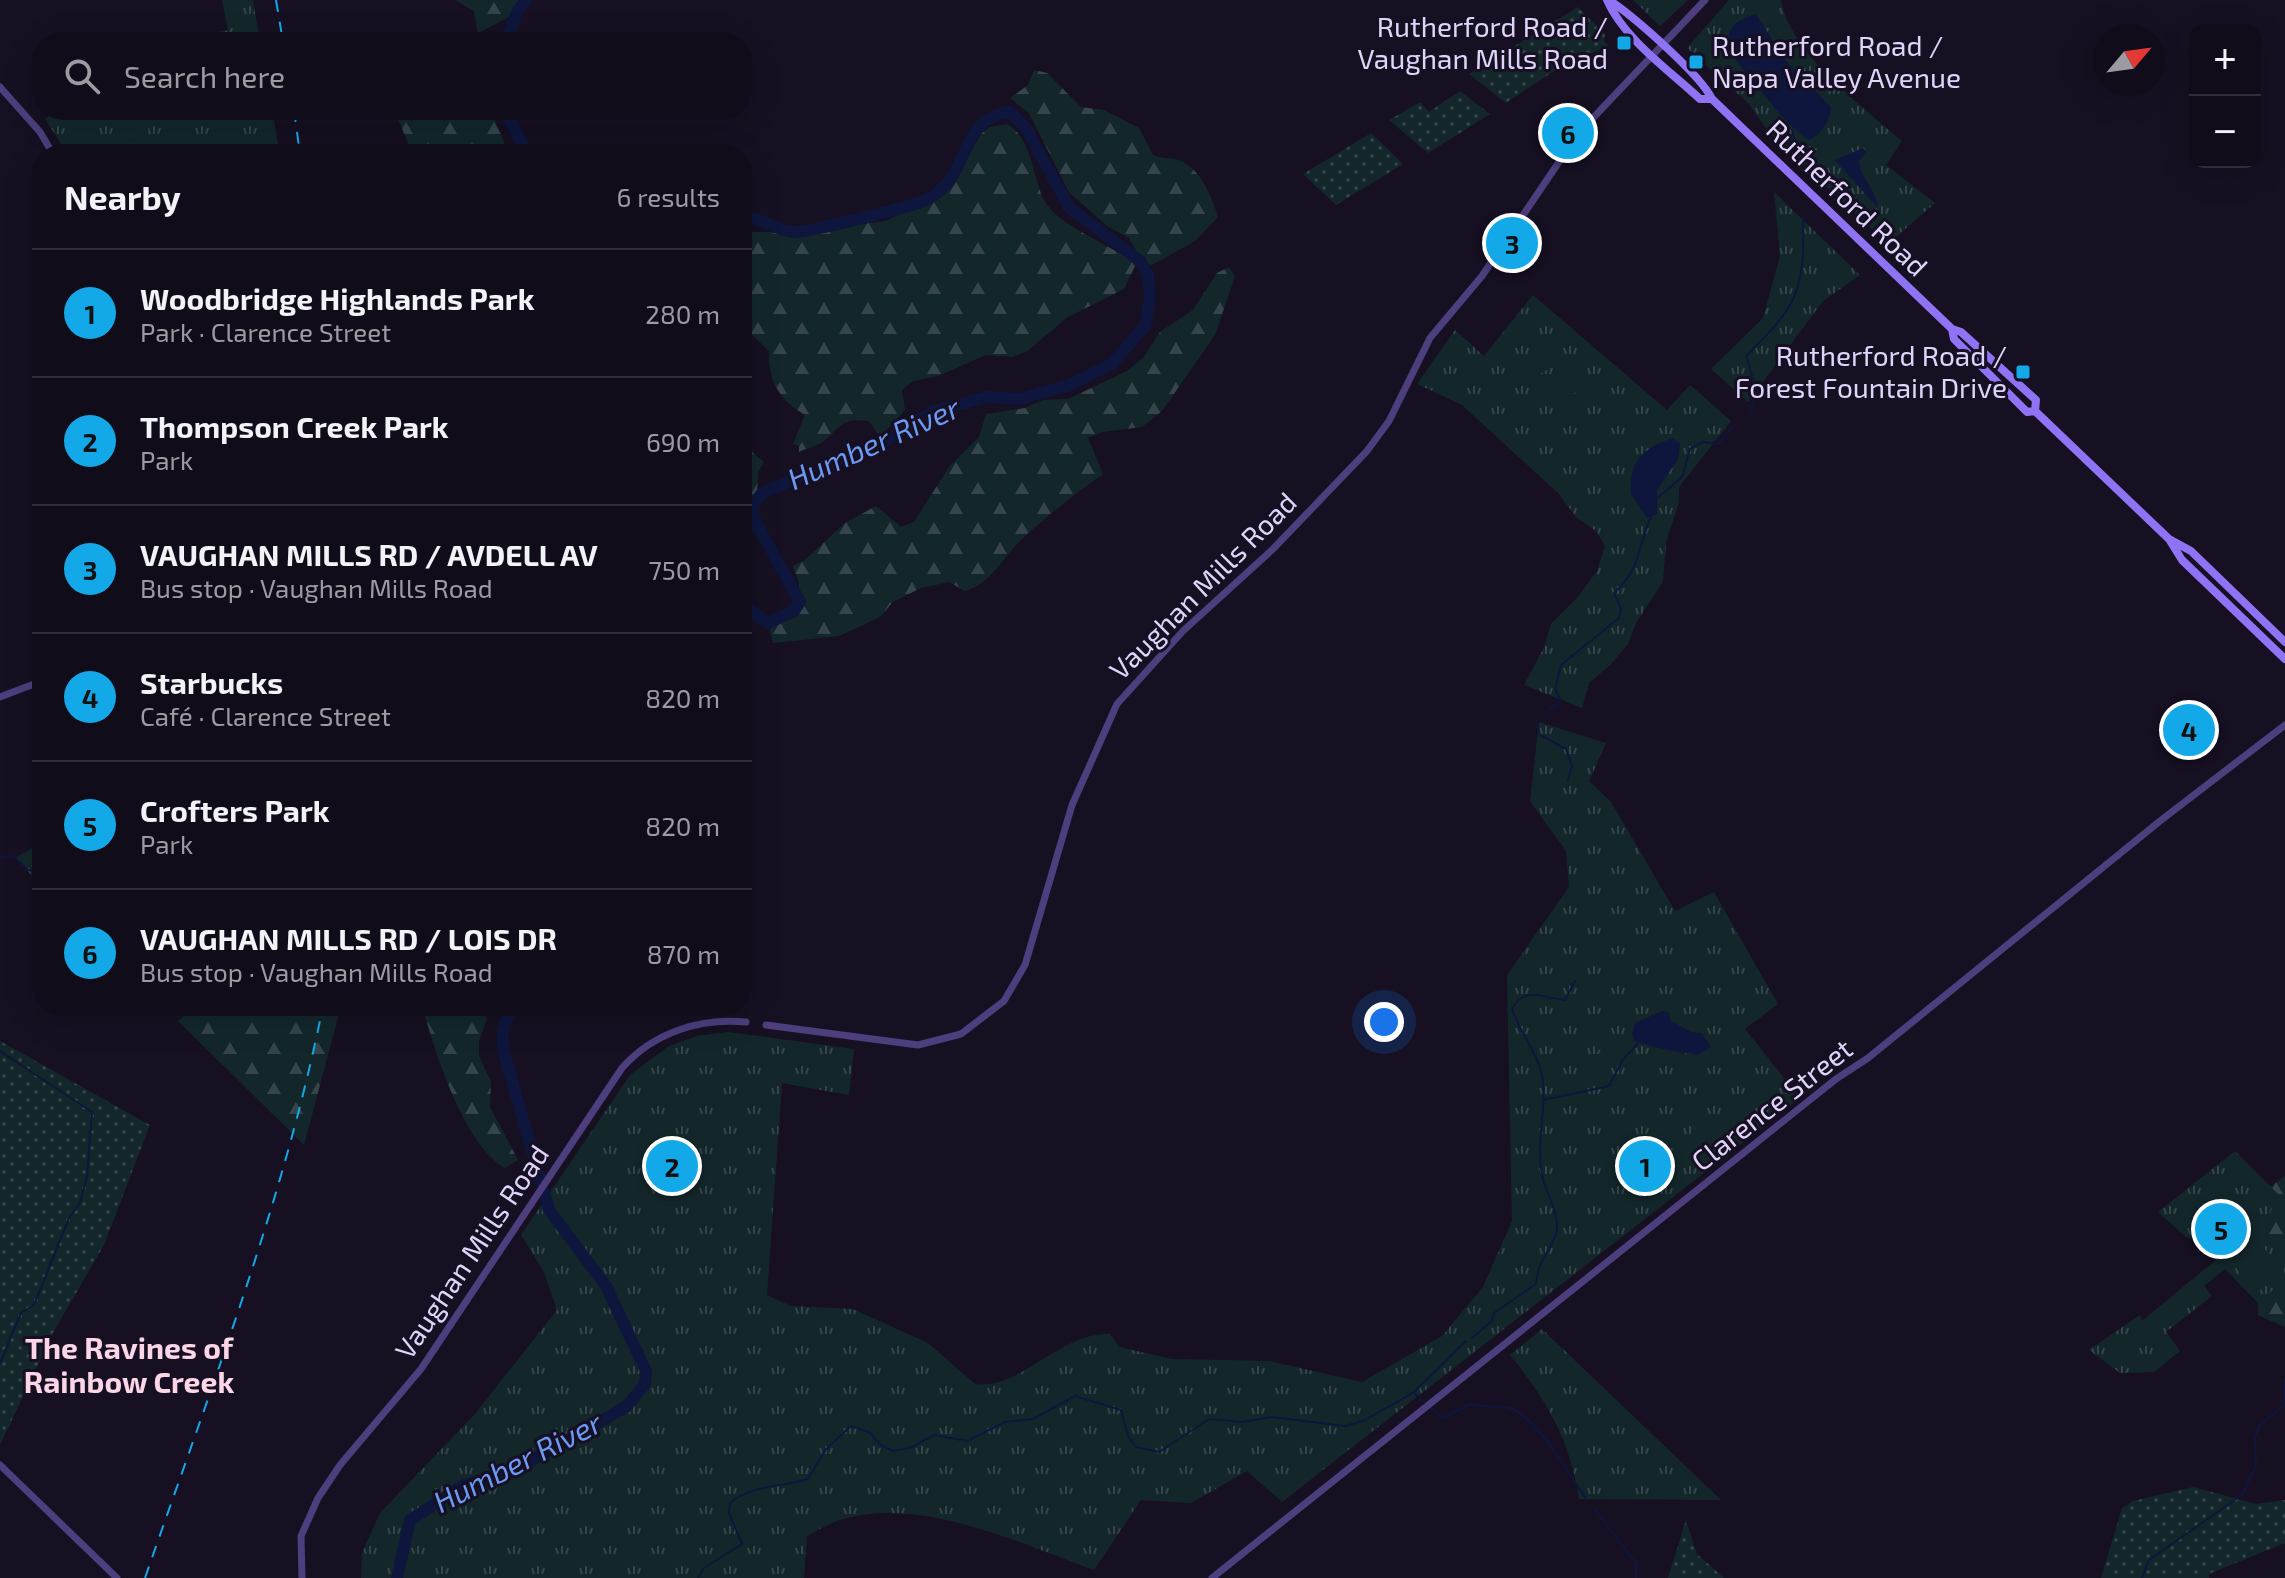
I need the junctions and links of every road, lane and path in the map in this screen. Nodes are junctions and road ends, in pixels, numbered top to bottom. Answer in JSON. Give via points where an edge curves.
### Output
{"nodes":[{"id":1,"x":1608,"y":0,"type":"edge"},
{"id":2,"x":1705,"y":0,"type":"edge"},
{"id":3,"x":1662,"y":46,"type":"junction"},
{"id":4,"x":1653,"y":55,"type":"junction"},
{"id":5,"x":0,"y":87,"type":"edge"},
{"id":6,"x":1712,"y":99,"type":"junction"},
{"id":7,"x":47,"y":144,"type":"edge"},
{"id":8,"x":1952,"y":329,"type":"junction"},
{"id":9,"x":2035,"y":411,"type":"junction"},
{"id":10,"x":2169,"y":539,"type":"junction"},
{"id":11,"x":2285,"y":642,"type":"edge"},
{"id":12,"x":2285,"y":659,"type":"edge"},
{"id":13,"x":32,"y":685,"type":"edge"},
{"id":14,"x":0,"y":697,"type":"edge"},
{"id":15,"x":2285,"y":725,"type":"edge"},
{"id":16,"x":746,"y":1022,"type":"dead end"},
{"id":17,"x":766,"y":1025,"type":"dead end"},
{"id":18,"x":0,"y":1465,"type":"edge"},
{"id":19,"x":117,"y":1578,"type":"edge"},
{"id":20,"x":302,"y":1578,"type":"edge"},
{"id":21,"x":1212,"y":1578,"type":"edge"}],
"edges":[{"from":1,"to":3,"type":"main road","name":"Rutherford Road"},
{"from":1,"to":4,"type":"main road","name":"Rutherford Road","via":[[1615,18]]},
{"from":2,"to":3,"type":"street","name":"Vaughan Mills Road"},
{"from":3,"to":4,"type":"street","name":"Vaughan Mills Road"},
{"from":3,"to":6,"type":"main road","name":"Rutherford Road"},
{"from":4,"to":6,"type":"main road","name":"Rutherford Road","via":[[1700,99]]},
{"from":4,"to":17,"type":"street","name":"Vaughan Mills Road","via":[[1586,126],[1482,276],[1430,338],[1389,421],[1367,451],[1273,549],[1183,631],[1117,704],[1072,805],[1025,965],[1004,1001],[961,1034],[918,1045]]},
{"from":5,"to":7,"type":"street"},
{"from":6,"to":8,"type":"main road","name":"Rutherford Road"},
{"from":8,"to":9,"type":"main road","name":"Rutherford Road","via":[[1954,339],[2010,396],[2027,412]]},
{"from":8,"to":9,"type":"main road","name":"Rutherford Road","via":[[2036,400]]},
{"from":9,"to":10,"type":"main road","name":"Rutherford Road"},
{"from":10,"to":11,"type":"main road","name":"Rutherford Road","via":[[2191,551]]},
{"from":10,"to":12,"type":"main road","name":"Rutherford Road","via":[[2182,560]]},
{"from":13,"to":14,"type":"street"},
{"from":15,"to":21,"type":"street","name":"Clarence Street"},
{"from":16,"to":20,"type":"street","name":"Vaughan Mills Road","via":[[697,1025],[648,1045],[622,1068],[421,1369],[318,1498],[301,1536]]},
{"from":18,"to":19,"type":"street"}]}
